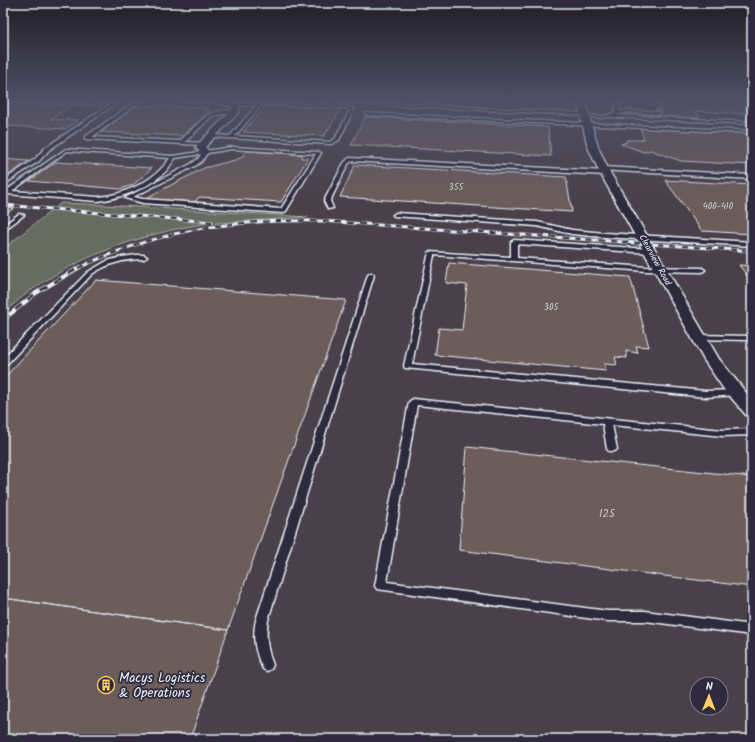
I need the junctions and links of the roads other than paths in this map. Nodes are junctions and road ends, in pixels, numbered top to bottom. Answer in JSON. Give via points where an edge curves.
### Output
{"nodes":[{"id":1,"x":72,"y":133,"type":"edge"},
{"id":2,"x":95,"y":133,"type":"edge"},
{"id":3,"x":192,"y":133,"type":"edge"},
{"id":4,"x":214,"y":133,"type":"edge"},
{"id":5,"x":236,"y":133,"type":"edge"},
{"id":6,"x":341,"y":133,"type":"edge"},
{"id":7,"x":589,"y":133,"type":"edge"},
{"id":8,"x":211,"y":136,"type":"junction"},
{"id":9,"x":231,"y":138,"type":"junction"},
{"id":10,"x":181,"y":143,"type":"junction"},
{"id":11,"x":204,"y":148,"type":"junction"},
{"id":12,"x":173,"y":157,"type":"junction"},
{"id":13,"x":604,"y":171,"type":"junction"},
{"id":14,"x":752,"y":177,"type":"edge"},
{"id":15,"x":3,"y":183,"type":"edge"},
{"id":16,"x":330,"y":208,"type":"dead end"},
{"id":17,"x":22,"y":214,"type":"dead end"},
{"id":18,"x":396,"y":215,"type":"dead end"},
{"id":19,"x":3,"y":229,"type":"edge"},
{"id":20,"x":642,"y":237,"type":"junction"},
{"id":21,"x":752,"y":244,"type":"edge"},
{"id":22,"x":650,"y":251,"type":"junction"},
{"id":23,"x":144,"y":257,"type":"dead end"},
{"id":24,"x":514,"y":259,"type":"junction"},
{"id":25,"x":660,"y":269,"type":"junction"},
{"id":26,"x":702,"y":270,"type":"dead end"},
{"id":27,"x":371,"y":275,"type":"dead end"},
{"id":28,"x":699,"y":337,"type":"junction"},
{"id":29,"x":747,"y":338,"type":"dead end"},
{"id":30,"x":3,"y":363,"type":"edge"},
{"id":31,"x":736,"y":393,"type":"junction"},
{"id":32,"x":752,"y":411,"type":"edge"},
{"id":33,"x":607,"y":421,"type":"junction"},
{"id":34,"x":752,"y":432,"type":"edge"},
{"id":35,"x":612,"y":449,"type":"dead end"},
{"id":36,"x":752,"y":630,"type":"edge"},
{"id":37,"x":267,"y":665,"type":"dead end"}],
"edges":[{"from":1,"to":15,"type":"lane"},
{"from":2,"to":10,"type":"lane","via":[[88,138]]},
{"from":3,"to":10,"type":"lane"},
{"from":4,"to":8,"type":"street"},
{"from":5,"to":9,"type":"lane"},
{"from":6,"to":9,"type":"lane","via":[[337,140],[331,143]]},
{"from":7,"to":13,"type":"street","name":"Clearview Road","via":[[592,147]]},
{"from":8,"to":9,"type":"lane"},
{"from":8,"to":11,"type":"street"},
{"from":10,"to":11,"type":"lane"},
{"from":11,"to":11,"type":"lane","via":[[236,148],[319,152],[284,211],[128,198],[193,165],[200,160]]},
{"from":11,"to":12,"type":"lane"},
{"from":12,"to":12,"type":"lane","via":[[66,150],[7,192],[111,198],[158,176]]},
{"from":13,"to":14,"type":"lane"},
{"from":13,"to":16,"type":"lane","via":[[351,159],[346,163],[327,201]]},
{"from":13,"to":20,"type":"street","name":"Clearview Road"},
{"from":17,"to":19,"type":"lane"},
{"from":18,"to":20,"type":"lane","via":[[537,224],[572,232]]},
{"from":20,"to":21,"type":"lane"},
{"from":20,"to":22,"type":"street","name":"Clearview Road"},
{"from":22,"to":24,"type":"lane","via":[[514,242]]},
{"from":22,"to":25,"type":"street","name":"Clearview Road"},
{"from":23,"to":30,"type":"lane","via":[[120,259],[94,270]]},
{"from":24,"to":25,"type":"lane"},
{"from":24,"to":31,"type":"lane","via":[[431,253],[408,366],[706,394]]},
{"from":25,"to":26,"type":"lane"},
{"from":25,"to":28,"type":"street","name":"Clearview Road"},
{"from":27,"to":37,"type":"lane","via":[[262,620],[259,638]]},
{"from":28,"to":29,"type":"lane"},
{"from":28,"to":31,"type":"street","name":"Clearview Road","via":[[716,368]]},
{"from":31,"to":32,"type":"street","name":"Clearview Road"},
{"from":33,"to":34,"type":"lane","via":[[732,433]]},
{"from":33,"to":35,"type":"lane"},
{"from":33,"to":36,"type":"lane","via":[[413,402],[381,586],[608,616],[646,616]]}]}
